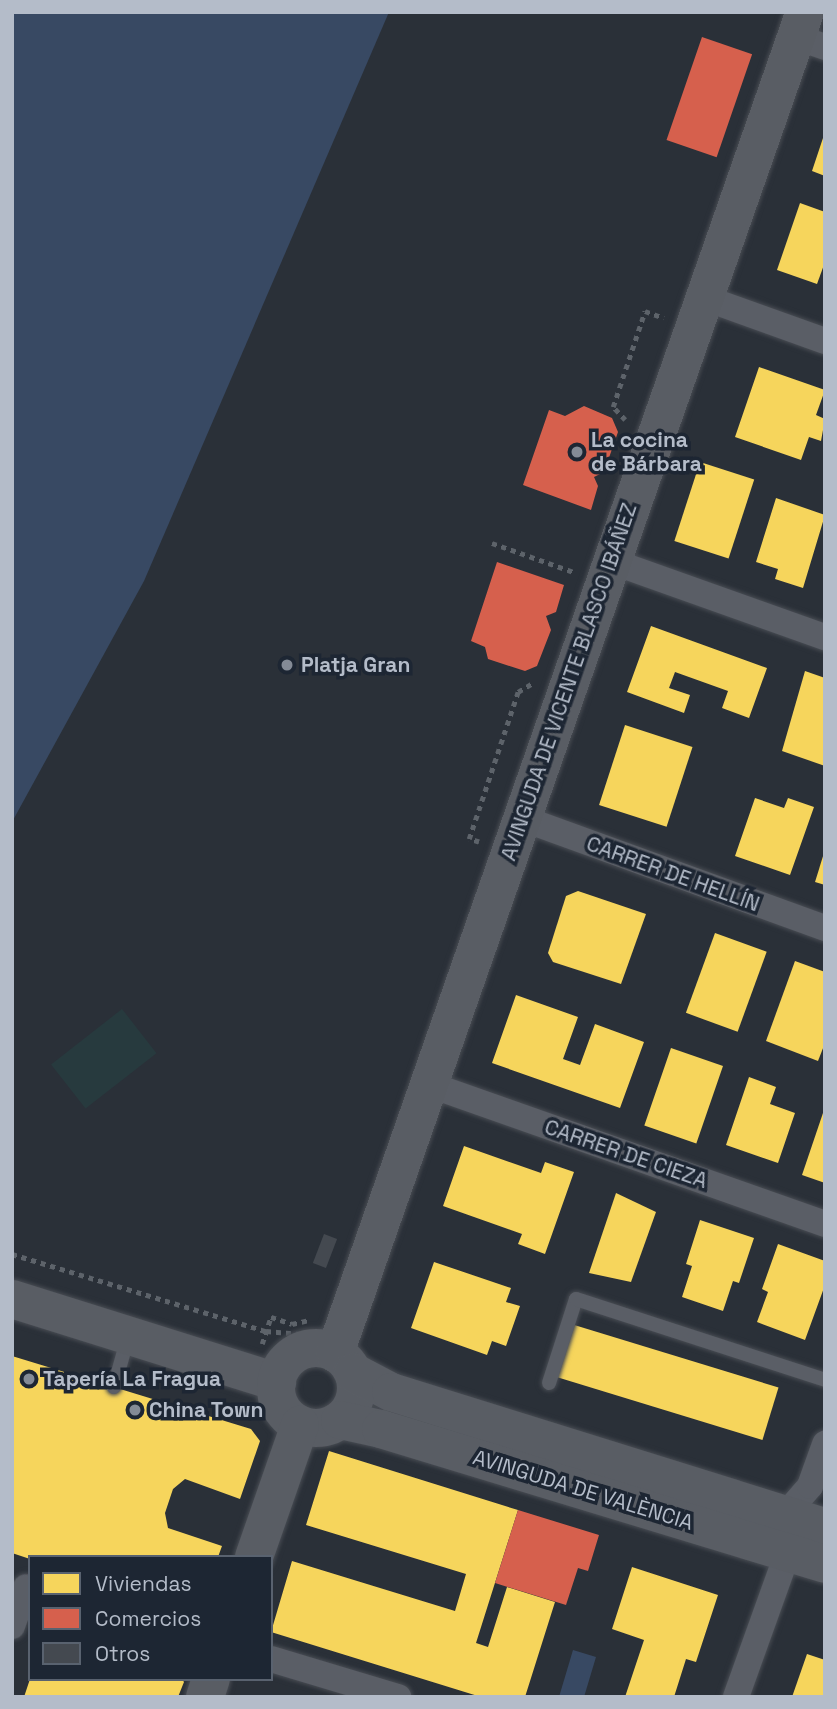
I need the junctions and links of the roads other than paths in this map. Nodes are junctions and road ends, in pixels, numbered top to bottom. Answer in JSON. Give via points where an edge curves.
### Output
{"nodes":[{"id":1,"x":809,"y":32,"type":"edge"},
{"id":2,"x":700,"y":313,"type":"junction"},
{"id":3,"x":825,"y":341,"type":"edge"},
{"id":4,"x":588,"y":572,"type":"junction"},
{"id":5,"x":825,"y":637,"type":"edge"},
{"id":6,"x":521,"y":818,"type":"junction"},
{"id":7,"x":825,"y":928,"type":"edge"},
{"id":8,"x":428,"y":1084,"type":"junction"},
{"id":9,"x":825,"y":1224,"type":"edge"},
{"id":10,"x":12,"y":1299,"type":"edge"},
{"id":11,"x":128,"y":1336,"type":"junction"},
{"id":12,"x":344,"y":1362,"type":"junction"},
{"id":13,"x":265,"y":1378,"type":"junction"},
{"id":14,"x":825,"y":1380,"type":"edge"},
{"id":15,"x":549,"y":1383,"type":"dead end"},
{"id":16,"x":114,"y":1387,"type":"dead end"},
{"id":17,"x":340,"y":1420,"type":"junction"},
{"id":18,"x":300,"y":1425,"type":"junction"},
{"id":19,"x":825,"y":1444,"type":"edge"},
{"id":20,"x":786,"y":1515,"type":"junction"},
{"id":21,"x":825,"y":1527,"type":"edge"},
{"id":22,"x":788,"y":1552,"type":"junction"},
{"id":23,"x":255,"y":1555,"type":"edge"},
{"id":24,"x":825,"y":1564,"type":"edge"},
{"id":25,"x":23,"y":1586,"type":"edge"},
{"id":26,"x":12,"y":1626,"type":"edge"},
{"id":27,"x":273,"y":1660,"type":"edge"},
{"id":28,"x":398,"y":1697,"type":"edge"},
{"id":29,"x":736,"y":1697,"type":"edge"}],
"edges":[{"from":1,"to":2,"type":"street","name":"AVINGUDA DE VICENTE BLASCO IBÁÑEZ"},
{"from":2,"to":3,"type":"street"},
{"from":2,"to":4,"type":"street","name":"AVINGUDA DE VICENTE BLASCO IBÁÑEZ"},
{"from":4,"to":5,"type":"street"},
{"from":4,"to":6,"type":"street","name":"AVINGUDA DE VICENTE BLASCO IBÁÑEZ"},
{"from":6,"to":7,"type":"street","name":"CARRER DE HELLÍN"},
{"from":6,"to":8,"type":"street","name":"AVINGUDA DE VICENTE BLASCO IBÁÑEZ"},
{"from":8,"to":9,"type":"street","name":"CARRER DE CIEZA"},
{"from":8,"to":12,"type":"street","name":"AVINGUDA DE VICENTE BLASCO IBÁÑEZ"},
{"from":10,"to":11,"type":"street"},
{"from":11,"to":13,"type":"street"},
{"from":11,"to":16,"type":"lane"},
{"from":12,"to":13,"type":"street","via":[[321,1348],[297,1353]]},
{"from":12,"to":17,"type":"street","via":[[355,1399]]},
{"from":12,"to":20,"type":"street","name":"AVINGUDA DE VALÈNCIA","via":[[391,1392]]},
{"from":13,"to":18,"type":"street","via":[[281,1407]]},
{"from":14,"to":15,"type":"lane","via":[[576,1299]]},
{"from":17,"to":18,"type":"street","via":[[320,1428]]},
{"from":17,"to":22,"type":"street","name":"AVINGUDA DE VALÈNCIA"},
{"from":18,"to":23,"type":"street"},
{"from":19,"to":20,"type":"street","via":[[810,1486]]},
{"from":20,"to":21,"type":"street","name":"AVINGUDA DE VALÈNCIA"},
{"from":22,"to":24,"type":"street","name":"AVINGUDA DE VALÈNCIA"},
{"from":22,"to":29,"type":"street"},
{"from":25,"to":26,"type":"street"},
{"from":27,"to":28,"type":"street"}]}
